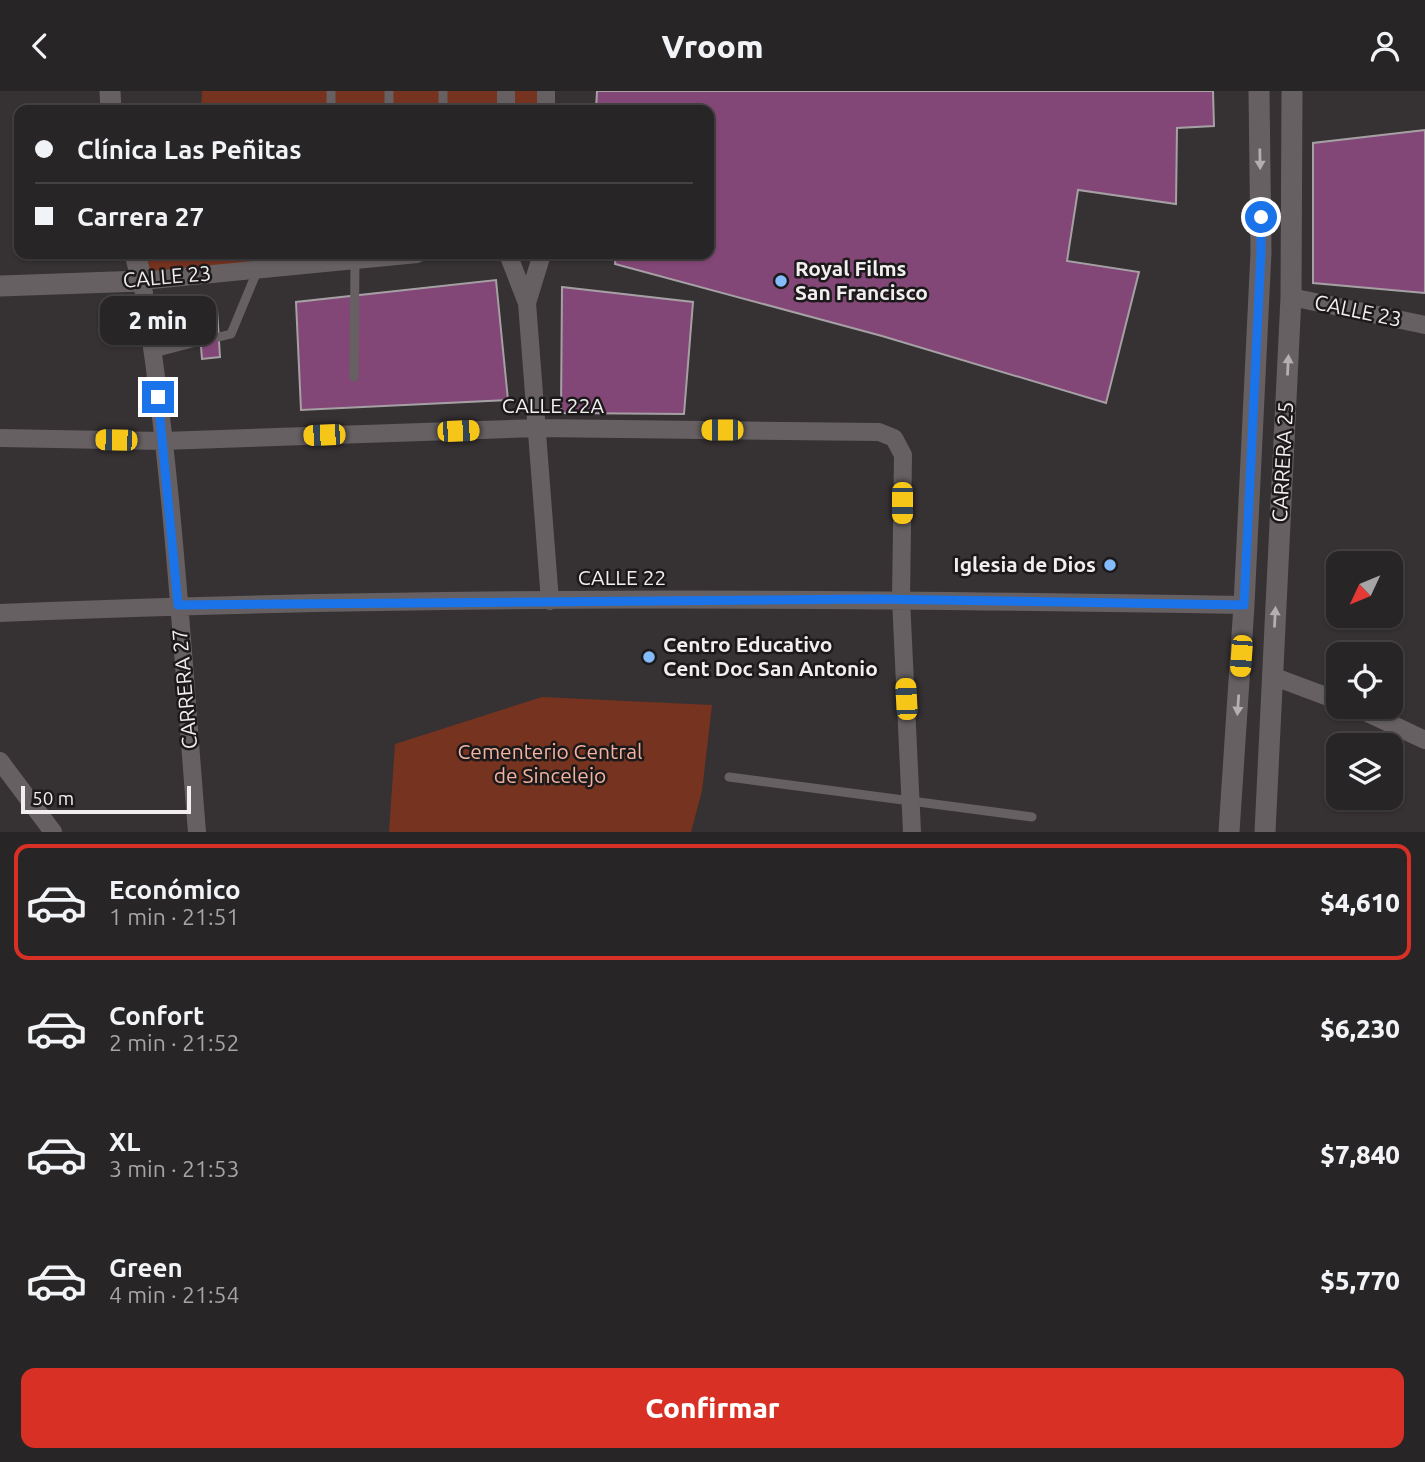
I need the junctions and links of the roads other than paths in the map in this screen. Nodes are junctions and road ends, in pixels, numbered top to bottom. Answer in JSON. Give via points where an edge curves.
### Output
{"nodes":[{"id":1,"x":1259,"y":91,"type":"edge"},
{"id":2,"x":1292,"y":91,"type":"edge"},
{"id":3,"x":136,"y":259,"type":"edge"},
{"id":4,"x":355,"y":259,"type":"joint"},
{"id":5,"x":510,"y":259,"type":"edge"},
{"id":6,"x":540,"y":259,"type":"edge"},
{"id":7,"x":258,"y":268,"type":"junction"},
{"id":8,"x":142,"y":281,"type":"junction"},
{"id":9,"x":0,"y":286,"type":"edge"},
{"id":10,"x":1291,"y":297,"type":"junction"},
{"id":11,"x":527,"y":303,"type":"junction"},
{"id":12,"x":1425,"y":325,"type":"edge"},
{"id":13,"x":219,"y":337,"type":"dead end"},
{"id":14,"x":201,"y":341,"type":"dead end"},
{"id":15,"x":154,"y":353,"type":"junction"},
{"id":16,"x":354,"y":377,"type":"dead end"},
{"id":17,"x":538,"y":428,"type":"junction"},
{"id":18,"x":0,"y":437,"type":"edge"},
{"id":19,"x":163,"y":441,"type":"junction"},
{"id":20,"x":901,"y":599,"type":"junction"},
{"id":21,"x":550,"y":601,"type":"junction"},
{"id":22,"x":178,"y":605,"type":"junction"},
{"id":23,"x":1244,"y":605,"type":"junction"},
{"id":24,"x":0,"y":613,"type":"edge"},
{"id":25,"x":1272,"y":676,"type":"junction"},
{"id":26,"x":1326,"y":696,"type":"edge"},
{"id":27,"x":1380,"y":719,"type":"edge"},
{"id":28,"x":1425,"y":740,"type":"edge"},
{"id":29,"x":0,"y":761,"type":"edge"},
{"id":30,"x":729,"y":777,"type":"dead end"},
{"id":31,"x":911,"y":800,"type":"junction"},
{"id":32,"x":1032,"y":817,"type":"dead end"},
{"id":33,"x":53,"y":832,"type":"edge"},
{"id":34,"x":197,"y":832,"type":"edge"},
{"id":35,"x":912,"y":832,"type":"edge"},
{"id":36,"x":1229,"y":832,"type":"edge"},
{"id":37,"x":1265,"y":832,"type":"edge"}],
"edges":[{"from":1,"to":23,"type":"main road","name":"CARRERA 25","one_way":true,"via":[[1261,252]]},
{"from":2,"to":10,"type":"main road","name":"CARRERA 25"},
{"from":3,"to":8,"type":"main road","name":"CARRERA 27"},
{"from":4,"to":7,"type":"street","name":"CALLE 23"},
{"from":4,"to":16,"type":"lane"},
{"from":5,"to":11,"type":"street"},
{"from":6,"to":11,"type":"street"},
{"from":7,"to":8,"type":"street","name":"CALLE 23"},
{"from":7,"to":13,"type":"lane","via":[[231,334]]},
{"from":8,"to":9,"type":"main road","name":"CALLE 23"},
{"from":8,"to":15,"type":"street","name":"CARRERA 27"},
{"from":10,"to":12,"type":"street","name":"CALLE 23"},
{"from":25,"to":10,"type":"main road","name":"CARRERA 25","one_way":true},
{"from":11,"to":17,"type":"street"},
{"from":14,"to":15,"type":"lane"},
{"from":15,"to":19,"type":"street","name":"CARRERA 27"},
{"from":17,"to":19,"type":"street","name":"CALLE 22A"},
{"from":17,"to":20,"type":"street","name":"CALLE 22A","via":[[879,432],[894,438],[902,455]]},
{"from":17,"to":21,"type":"street"},
{"from":18,"to":19,"type":"street","name":"CALLE 22A"},
{"from":19,"to":22,"type":"street","name":"CARRERA 27"},
{"from":20,"to":21,"type":"street","name":"CALLE 22"},
{"from":20,"to":23,"type":"street","name":"CALLE 22"},
{"from":20,"to":31,"type":"street"},
{"from":21,"to":22,"type":"street","name":"CALLE 22"},
{"from":22,"to":24,"type":"street","name":"CALLE 22"},
{"from":22,"to":34,"type":"street","name":"CARRERA 27"},
{"from":23,"to":36,"type":"main road","name":"CARRERA 25","one_way":true},
{"from":25,"to":26,"type":"street"},
{"from":25,"to":37,"type":"main road","name":"CARRERA 25"},
{"from":27,"to":28,"type":"street"},
{"from":29,"to":33,"type":"street"},
{"from":30,"to":31,"type":"lane"},
{"from":31,"to":32,"type":"lane"},
{"from":31,"to":35,"type":"street"}]}
